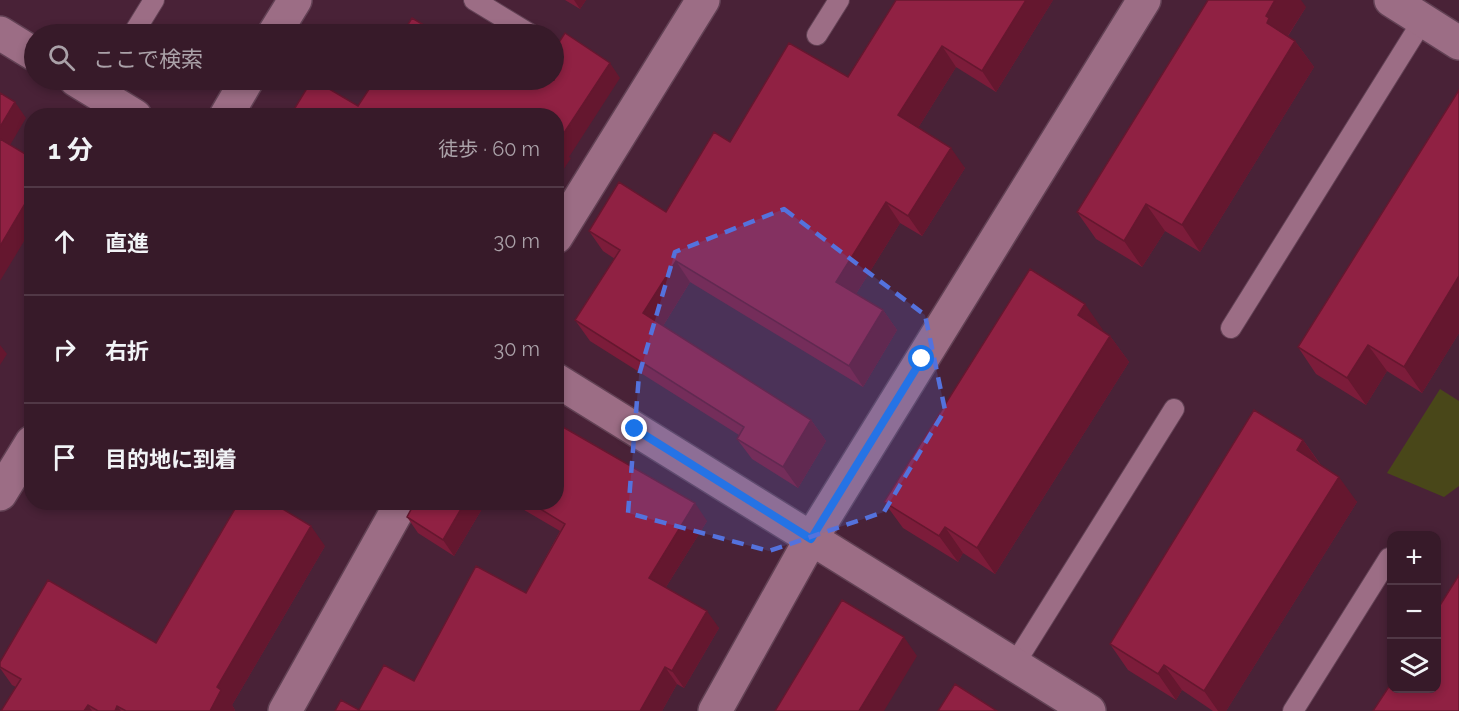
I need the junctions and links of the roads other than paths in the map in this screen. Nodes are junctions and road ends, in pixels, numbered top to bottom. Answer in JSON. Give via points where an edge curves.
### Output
{"nodes":[{"id":1,"x":154,"y":0,"type":"edge"},
{"id":2,"x":295,"y":0,"type":"edge"},
{"id":3,"x":474,"y":0,"type":"edge"},
{"id":4,"x":703,"y":0,"type":"edge"},
{"id":5,"x":839,"y":0,"type":"edge"},
{"id":6,"x":1144,"y":0,"type":"edge"},
{"id":7,"x":1391,"y":0,"type":"edge"},
{"id":8,"x":1423,"y":20,"type":"junction"},
{"id":9,"x":139,"y":24,"type":"edge"},
{"id":10,"x":280,"y":24,"type":"edge"},
{"id":11,"x":514,"y":24,"type":"edge"},
{"id":12,"x":0,"y":33,"type":"edge"},
{"id":13,"x":817,"y":35,"type":"dead end"},
{"id":14,"x":1459,"y":43,"type":"edge"},
{"id":15,"x":24,"y":48,"type":"edge"},
{"id":16,"x":102,"y":90,"type":"edge"},
{"id":17,"x":242,"y":90,"type":"edge"},
{"id":18,"x":125,"y":108,"type":"edge"},
{"id":19,"x":231,"y":108,"type":"edge"},
{"id":20,"x":564,"y":224,"type":"edge"},
{"id":21,"x":1231,"y":328,"type":"dead end"},
{"id":22,"x":564,"y":385,"type":"edge"},
{"id":23,"x":1174,"y":409,"type":"dead end"},
{"id":24,"x":24,"y":455,"type":"edge"},
{"id":25,"x":0,"y":494,"type":"edge"},
{"id":26,"x":398,"y":510,"type":"edge"},
{"id":27,"x":811,"y":539,"type":"junction"},
{"id":28,"x":1387,"y":561,"type":"edge"},
{"id":29,"x":1014,"y":665,"type":"junction"},
{"id":30,"x":285,"y":711,"type":"edge"},
{"id":31,"x":715,"y":711,"type":"edge"},
{"id":32,"x":1089,"y":711,"type":"edge"},
{"id":33,"x":1293,"y":711,"type":"edge"}],
"edges":[{"from":1,"to":9,"type":"lane"},
{"from":2,"to":10,"type":"street"},
{"from":3,"to":11,"type":"lane"},
{"from":4,"to":20,"type":"street"},
{"from":5,"to":13,"type":"lane"},
{"from":6,"to":27,"type":"street"},
{"from":7,"to":8,"type":"street"},
{"from":8,"to":14,"type":"street"},
{"from":8,"to":21,"type":"lane"},
{"from":12,"to":15,"type":"street"},
{"from":16,"to":18,"type":"street"},
{"from":17,"to":19,"type":"street"},
{"from":22,"to":27,"type":"street"},
{"from":23,"to":29,"type":"lane"},
{"from":24,"to":25,"type":"street"},
{"from":26,"to":30,"type":"street"},
{"from":27,"to":29,"type":"street"},
{"from":27,"to":31,"type":"street"},
{"from":28,"to":33,"type":"lane"},
{"from":29,"to":32,"type":"street"}]}
